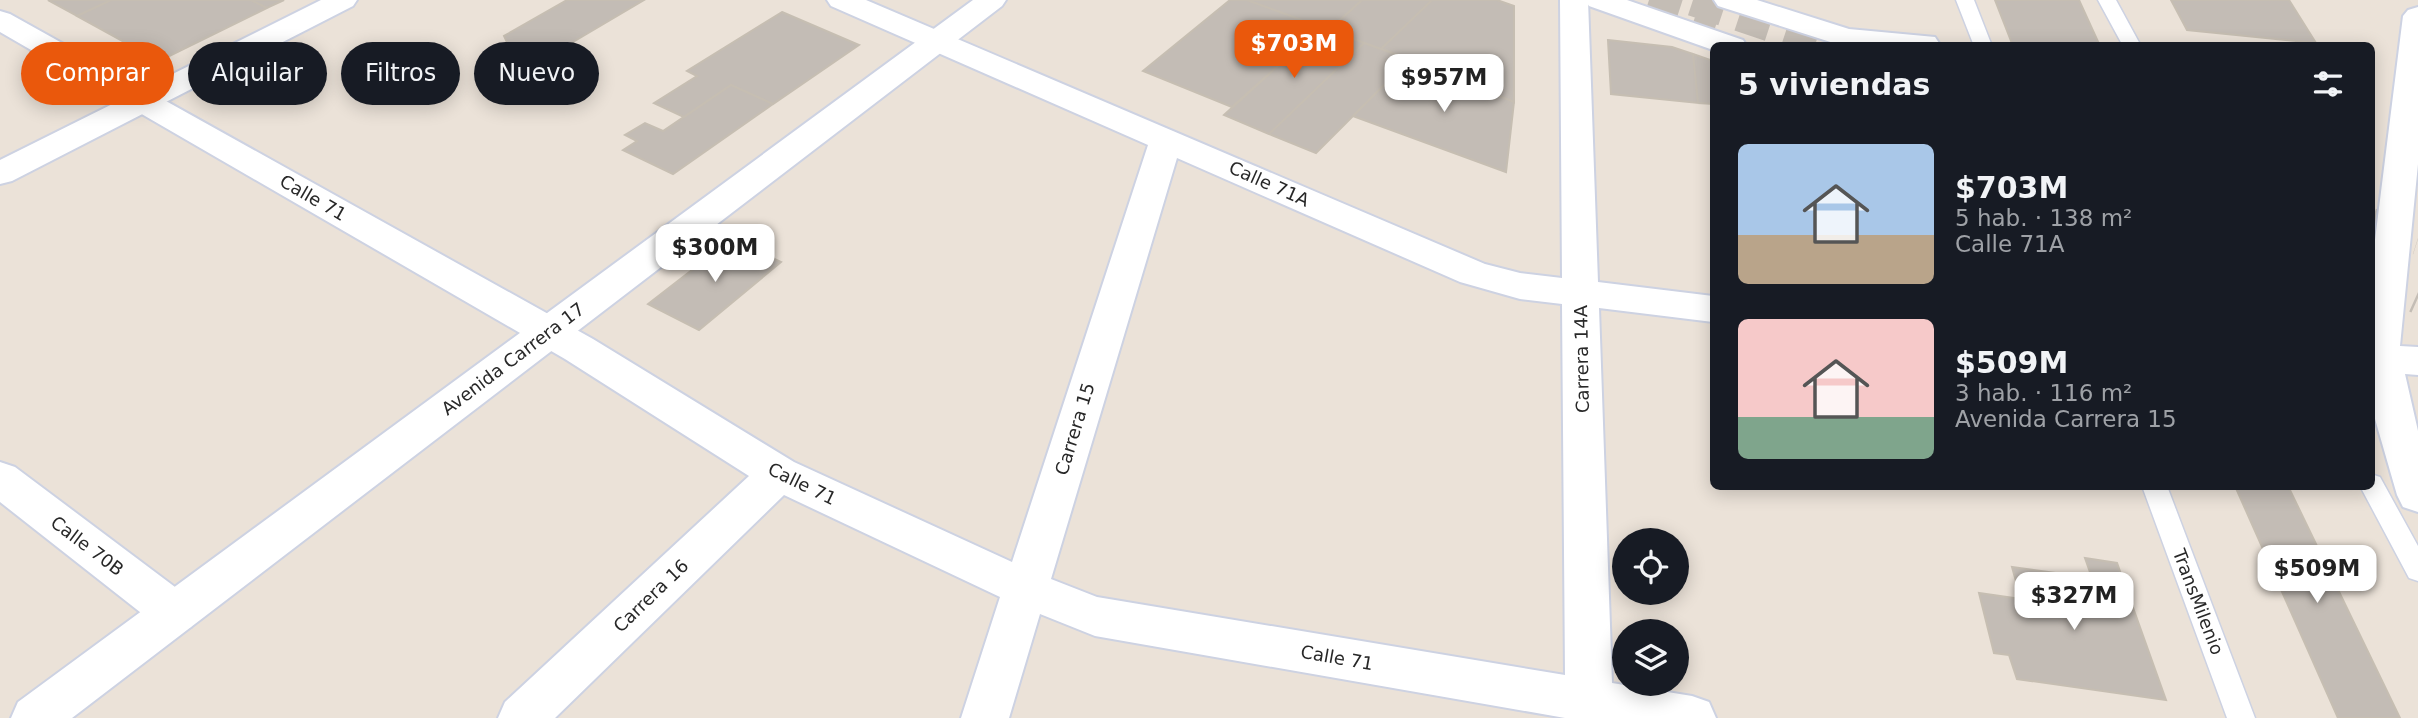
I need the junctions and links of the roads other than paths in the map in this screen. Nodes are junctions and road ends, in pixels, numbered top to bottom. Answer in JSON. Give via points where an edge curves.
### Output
{"nodes":[{"id":1,"x":343,"y":0,"type":"edge"},
{"id":2,"x":841,"y":0,"type":"edge"},
{"id":3,"x":992,"y":0,"type":"edge"},
{"id":4,"x":1574,"y":0,"type":"edge"},
{"id":5,"x":1599,"y":0,"type":"edge"},
{"id":6,"x":1728,"y":0,"type":"tunnel mouth"},
{"id":7,"x":1965,"y":0,"type":"edge"},
{"id":8,"x":2107,"y":0,"type":"edge"},
{"id":9,"x":2418,"y":16,"type":"edge"},
{"id":10,"x":0,"y":20,"type":"edge"},
{"id":11,"x":938,"y":40,"type":"junction"},
{"id":12,"x":39,"y":42,"type":"edge"},
{"id":13,"x":1720,"y":42,"type":"edge"},
{"id":14,"x":1869,"y":42,"type":"edge"},
{"id":15,"x":1981,"y":42,"type":"edge"},
{"id":16,"x":2130,"y":42,"type":"edge"},
{"id":17,"x":174,"y":86,"type":"edge"},
{"id":18,"x":136,"y":105,"type":"edge"},
{"id":19,"x":151,"y":105,"type":"edge"},
{"id":20,"x":1166,"y":139,"type":"junction"},
{"id":21,"x":0,"y":173,"type":"edge"},
{"id":22,"x":2395,"y":212,"type":"edge"},
{"id":23,"x":1580,"y":293,"type":"junction"},
{"id":24,"x":1710,"y":309,"type":"edge"},
{"id":25,"x":549,"y":332,"type":"junction"},
{"id":26,"x":2400,"y":360,"type":"edge"},
{"id":27,"x":779,"y":474,"type":"junction"},
{"id":28,"x":0,"y":480,"type":"edge"},
{"id":29,"x":2156,"y":490,"type":"edge"},
{"id":30,"x":2374,"y":490,"type":"edge"},
{"id":31,"x":2418,"y":495,"type":"edge"},
{"id":32,"x":2418,"y":570,"type":"edge"},
{"id":33,"x":1025,"y":588,"type":"junction"},
{"id":34,"x":175,"y":613,"type":"junction"},
{"id":35,"x":1589,"y":710,"type":"edge"},
{"id":36,"x":35,"y":718,"type":"edge"},
{"id":37,"x":522,"y":718,"type":"edge"},
{"id":38,"x":985,"y":718,"type":"edge"},
{"id":39,"x":1692,"y":718,"type":"edge"},
{"id":40,"x":2241,"y":718,"type":"edge"}],
"edges":[{"from":1,"to":17,"type":"street"},
{"from":2,"to":11,"type":"street","name":"Calle 71A"},
{"from":3,"to":11,"type":"street","name":"Avenida Carrera 17"},
{"from":4,"to":23,"type":"street","name":"Carrera 14A"},
{"from":5,"to":13,"type":"street"},
{"from":6,"to":14,"type":"street"},
{"from":7,"to":15,"type":"lane"},
{"from":8,"to":16,"type":"lane"},
{"from":9,"to":22,"type":"street"},
{"from":10,"to":12,"type":"street","name":"Calle 71"},
{"from":11,"to":20,"type":"street","name":"Calle 71A"},
{"from":11,"to":25,"type":"street","name":"Avenida Carrera 17"},
{"from":18,"to":21,"type":"street"},
{"from":19,"to":25,"type":"street","name":"Calle 71"},
{"from":20,"to":23,"type":"street","name":"Calle 71A","via":[[1473,273],[1520,286]]},
{"from":20,"to":33,"type":"street","name":"Carrera 15"},
{"from":22,"to":26,"type":"street","via":[[2381,346]]},
{"from":23,"to":24,"type":"street","name":"Calle 71A"},
{"from":23,"to":35,"type":"street","name":"Carrera 14A"},
{"from":25,"to":27,"type":"street","name":"Calle 71"},
{"from":25,"to":34,"type":"street","name":"Avenida Carrera 17"},
{"from":26,"to":31,"type":"street","via":[[2393,416]]},
{"from":27,"to":33,"type":"street","name":"Calle 71"},
{"from":27,"to":37,"type":"street","name":"Carrera 16"},
{"from":28,"to":34,"type":"street","name":"Calle 70B"},
{"from":29,"to":40,"type":"lane","name":"TransMilenio"},
{"from":30,"to":32,"type":"lane"},
{"from":33,"to":35,"type":"street","name":"Calle 71","via":[[1095,616]]},
{"from":33,"to":38,"type":"street","name":"Carrera 15"},
{"from":34,"to":36,"type":"street","name":"Avenida Carrera 17"},
{"from":35,"to":39,"type":"street","name":"Calle 71"}]}
